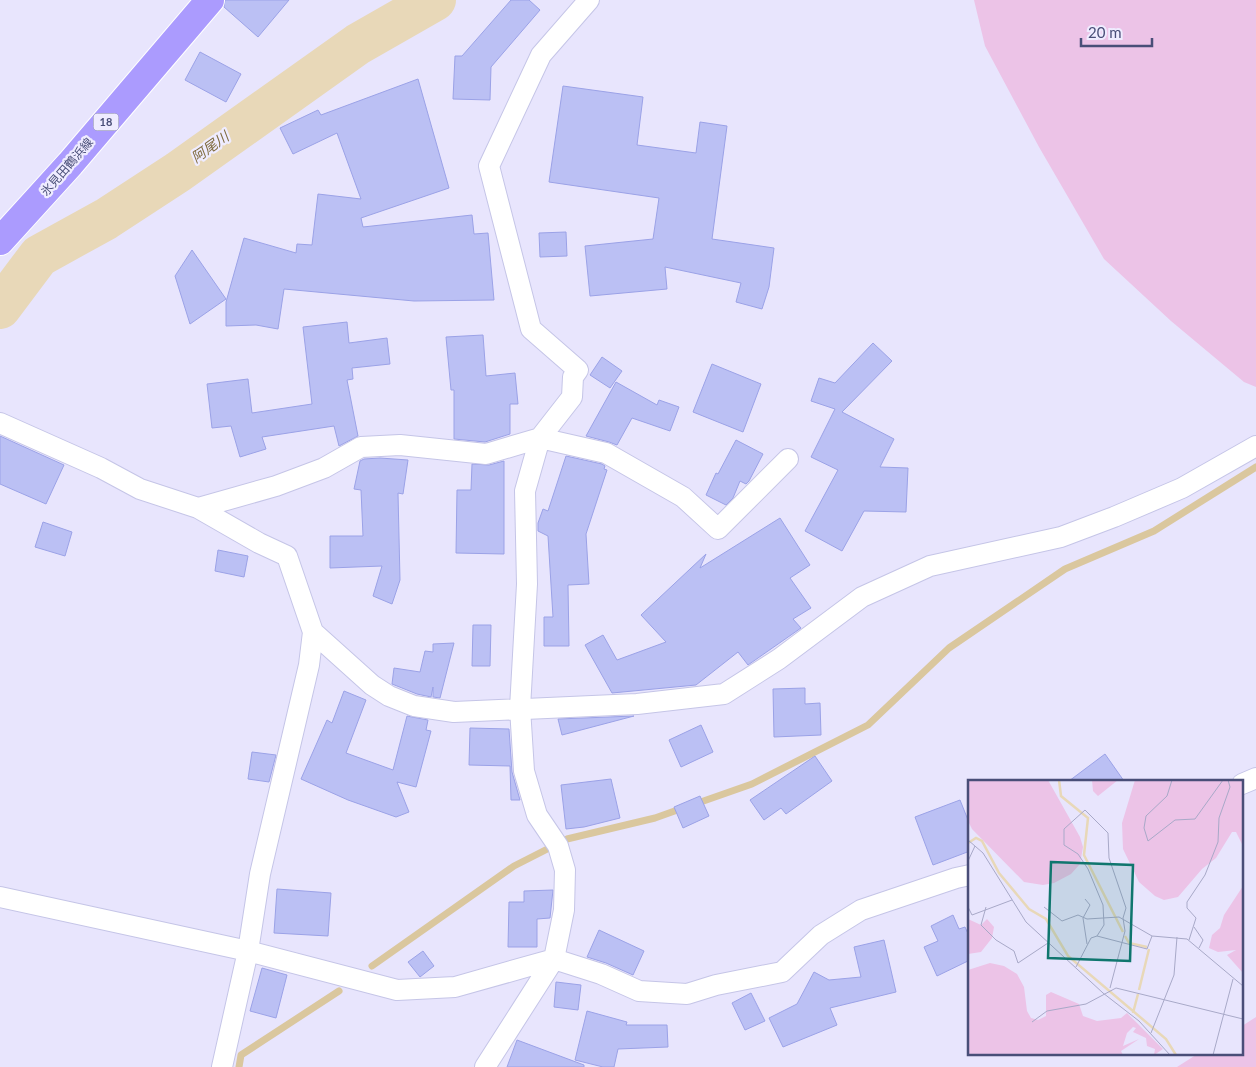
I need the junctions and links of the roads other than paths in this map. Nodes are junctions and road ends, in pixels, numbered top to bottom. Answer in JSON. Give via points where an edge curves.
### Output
{"nodes":[{"id":1,"x":589,"y":0,"type":"edge"},
{"id":2,"x":208,"y":1,"type":"edge"},
{"id":3,"x":0,"y":241,"type":"edge"},
{"id":4,"x":0,"y":423,"type":"edge"},
{"id":5,"x":540,"y":438,"type":"junction"},
{"id":6,"x":1256,"y":446,"type":"edge"},
{"id":7,"x":788,"y":459,"type":"dead end"},
{"id":8,"x":198,"y":508,"type":"junction"},
{"id":9,"x":312,"y":632,"type":"junction"},
{"id":10,"x":520,"y":708,"type":"junction"},
{"id":11,"x":1256,"y":778,"type":"edge"},
{"id":12,"x":1244,"y":783,"type":"edge"},
{"id":13,"x":968,"y":875,"type":"edge"},
{"id":14,"x":0,"y":897,"type":"edge"},
{"id":15,"x":248,"y":951,"type":"junction"},
{"id":16,"x":554,"y":959,"type":"junction"},
{"id":17,"x":222,"y":1067,"type":"edge"},
{"id":18,"x":485,"y":1067,"type":"edge"}],
"edges":[{"from":1,"to":5,"type":"street","via":[[541,55],[489,166],[531,329],[578,370],[573,377],[572,397]]},
{"from":2,"to":3,"type":"main road","name":"氷見田鶴浜線","number":"18"},
{"from":4,"to":8,"type":"street","via":[[140,489]]},
{"from":5,"to":7,"type":"street","via":[[606,454],[683,497],[718,530]]},
{"from":5,"to":8,"type":"street","via":[[486,454],[400,445],[361,447],[324,468],[276,486]]},
{"from":5,"to":10,"type":"street","via":[[525,491],[527,584]]},
{"from":6,"to":10,"type":"street","via":[[1182,488],[1114,517],[1061,537],[930,566],[862,597],[779,659],[724,694],[636,704]]},
{"from":8,"to":9,"type":"street","via":[[287,556]]},
{"from":9,"to":10,"type":"street","via":[[372,685],[414,706],[454,712]]},
{"from":9,"to":15,"type":"street","via":[[309,664],[260,874]]},
{"from":10,"to":16,"type":"street","via":[[524,771],[537,815],[558,846],[565,870],[564,910]]},
{"from":11,"to":12,"type":"street"},
{"from":13,"to":16,"type":"street","via":[[861,910],[821,935],[782,972],[687,994],[639,991],[601,974]]},
{"from":14,"to":15,"type":"street"},
{"from":15,"to":16,"type":"street","via":[[397,990],[455,987]]},
{"from":15,"to":17,"type":"street"},
{"from":16,"to":18,"type":"street"}]}
